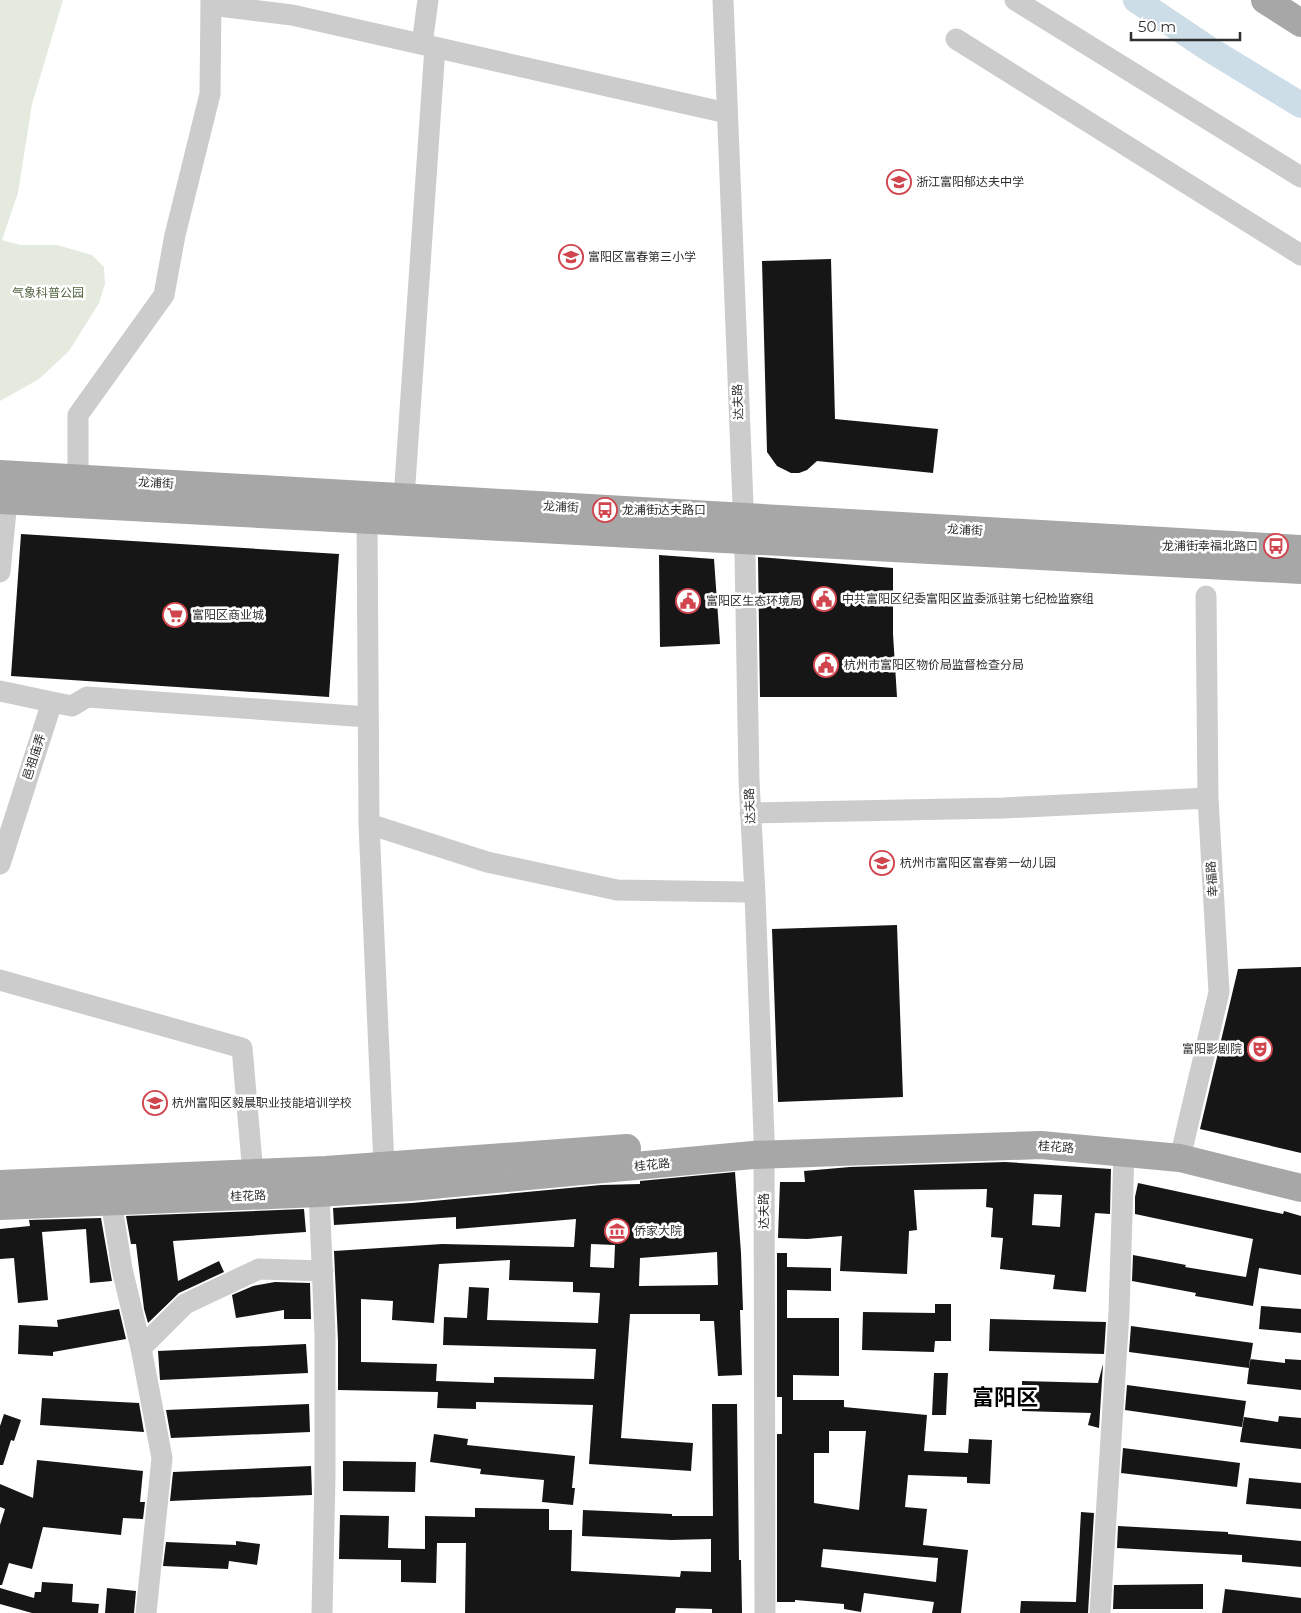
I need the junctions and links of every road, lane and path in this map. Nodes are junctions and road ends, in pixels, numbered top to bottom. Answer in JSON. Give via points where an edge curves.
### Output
{"nodes":[{"id":1,"x":428,"y":0,"type":"edge"},
{"id":2,"x":715,"y":0,"type":"edge"},
{"id":3,"x":723,"y":0,"type":"edge"},
{"id":4,"x":1015,"y":0,"type":"edge"},
{"id":5,"x":1265,"y":0,"type":"edge"},
{"id":6,"x":211,"y":2,"type":"edge"},
{"id":7,"x":1301,"y":23,"type":"edge"},
{"id":8,"x":956,"y":39,"type":"dead end"},
{"id":9,"x":429,"y":46,"type":"junction"},
{"id":10,"x":718,"y":110,"type":"junction"},
{"id":11,"x":1301,"y":178,"type":"edge"},
{"id":12,"x":1301,"y":255,"type":"edge"},
{"id":13,"x":0,"y":474,"type":"edge"},
{"id":14,"x":78,"y":479,"type":"junction"},
{"id":15,"x":404,"y":498,"type":"junction"},
{"id":16,"x":3,"y":500,"type":"edge"},
{"id":17,"x":367,"y":520,"type":"junction"},
{"id":18,"x":738,"y":528,"type":"junction"},
{"id":19,"x":1301,"y":549,"type":"edge"},
{"id":20,"x":1301,"y":570,"type":"edge"},
{"id":21,"x":0,"y":572,"type":"edge"},
{"id":22,"x":1206,"y":596,"type":"dead end"},
{"id":23,"x":0,"y":691,"type":"edge"},
{"id":24,"x":52,"y":702,"type":"junction"},
{"id":25,"x":368,"y":717,"type":"junction"},
{"id":26,"x":1208,"y":798,"type":"junction"},
{"id":27,"x":750,"y":813,"type":"junction"},
{"id":28,"x":369,"y":824,"type":"junction"},
{"id":29,"x":0,"y":864,"type":"edge"},
{"id":30,"x":745,"y":892,"type":"junction"},
{"id":31,"x":0,"y":980,"type":"edge"},
{"id":32,"x":758,"y":1146,"type":"junction"},
{"id":33,"x":1182,"y":1151,"type":"junction"},
{"id":34,"x":1124,"y":1152,"type":"junction"},
{"id":35,"x":384,"y":1166,"type":"junction"},
{"id":36,"x":1301,"y":1173,"type":"edge"},
{"id":37,"x":253,"y":1174,"type":"junction"},
{"id":38,"x":0,"y":1184,"type":"edge"},
{"id":39,"x":1301,"y":1188,"type":"edge"},
{"id":40,"x":319,"y":1193,"type":"junction"},
{"id":41,"x":111,"y":1202,"type":"junction"},
{"id":42,"x":0,"y":1206,"type":"edge"},
{"id":43,"x":322,"y":1271,"type":"junction"},
{"id":44,"x":141,"y":1348,"type":"junction"},
{"id":45,"x":146,"y":1613,"type":"edge"},
{"id":46,"x":322,"y":1613,"type":"edge"},
{"id":47,"x":756,"y":1613,"type":"edge"},
{"id":48,"x":765,"y":1613,"type":"edge"},
{"id":49,"x":1100,"y":1613,"type":"edge"}],
"edges":[{"from":1,"to":9,"type":"street"},
{"from":2,"to":10,"type":"street","name":"达夫路"},
{"from":3,"to":18,"type":"street","name":"达夫路"},
{"from":4,"to":11,"type":"street"},
{"from":5,"to":7,"type":"main road"},
{"from":6,"to":9,"type":"street","via":[[292,15]]},
{"from":6,"to":14,"type":"street","via":[[210,94],[175,235],[164,295],[78,415]]},
{"from":8,"to":12,"type":"street"},
{"from":9,"to":10,"type":"street"},
{"from":9,"to":15,"type":"street"},
{"from":10,"to":18,"type":"street","name":"达夫路"},
{"from":13,"to":14,"type":"main road","name":"龙浦街"},
{"from":14,"to":15,"type":"main road","name":"龙浦街"},
{"from":15,"to":18,"type":"main road","name":"龙浦街"},
{"from":16,"to":17,"type":"main road","name":"龙浦街"},
{"from":16,"to":21,"type":"street"},
{"from":17,"to":18,"type":"main road","name":"龙浦街"},
{"from":17,"to":25,"type":"street"},
{"from":18,"to":19,"type":"main road","name":"龙浦街"},
{"from":18,"to":20,"type":"main road","name":"龙浦街"},
{"from":18,"to":27,"type":"street","name":"达夫路"},
{"from":18,"to":30,"type":"street","name":"达夫路","via":[[739,760]]},
{"from":22,"to":26,"type":"street","name":"幸福路"},
{"from":23,"to":24,"type":"street"},
{"from":24,"to":25,"type":"street","via":[[72,706],[87,696]]},
{"from":24,"to":29,"type":"street","name":"邑祖庙弄"},
{"from":25,"to":28,"type":"street"},
{"from":26,"to":27,"type":"street","via":[[1004,808]]},
{"from":26,"to":33,"type":"street","name":"幸福路","via":[[1219,992]]},
{"from":27,"to":32,"type":"street","name":"达夫路","via":[[755,895]]},
{"from":28,"to":30,"type":"street","via":[[487,862],[617,890]]},
{"from":28,"to":35,"type":"street"},
{"from":30,"to":32,"type":"street","name":"达夫路"},
{"from":31,"to":37,"type":"street","via":[[242,1048]]},
{"from":32,"to":33,"type":"main road","via":[[912,1130],[1046,1129],[1114,1134]]},
{"from":32,"to":34,"type":"main road","name":"桂花路","via":[[1041,1145]]},
{"from":32,"to":35,"type":"main road","via":[[607,1150]]},
{"from":32,"to":40,"type":"main road","name":"桂花路","via":[[537,1176]]},
{"from":32,"to":47,"type":"street","name":"达夫路"},
{"from":32,"to":48,"type":"street","name":"达夫路"},
{"from":33,"to":34,"type":"main road","name":"桂花路"},
{"from":33,"to":36,"type":"main road"},
{"from":33,"to":39,"type":"main road","name":"桂花路"},
{"from":34,"to":49,"type":"street","via":[[1119,1312]]},
{"from":35,"to":37,"type":"main road"},
{"from":37,"to":38,"type":"main road"},
{"from":40,"to":41,"type":"main road","name":"桂花路"},
{"from":40,"to":43,"type":"street"},
{"from":41,"to":42,"type":"main road","name":"桂花路"},
{"from":41,"to":44,"type":"street","via":[[122,1269]]},
{"from":43,"to":44,"type":"street","via":[[259,1270],[185,1304]]},
{"from":43,"to":46,"type":"street","via":[[326,1477]]},
{"from":44,"to":45,"type":"street","via":[[162,1458]]}]}
